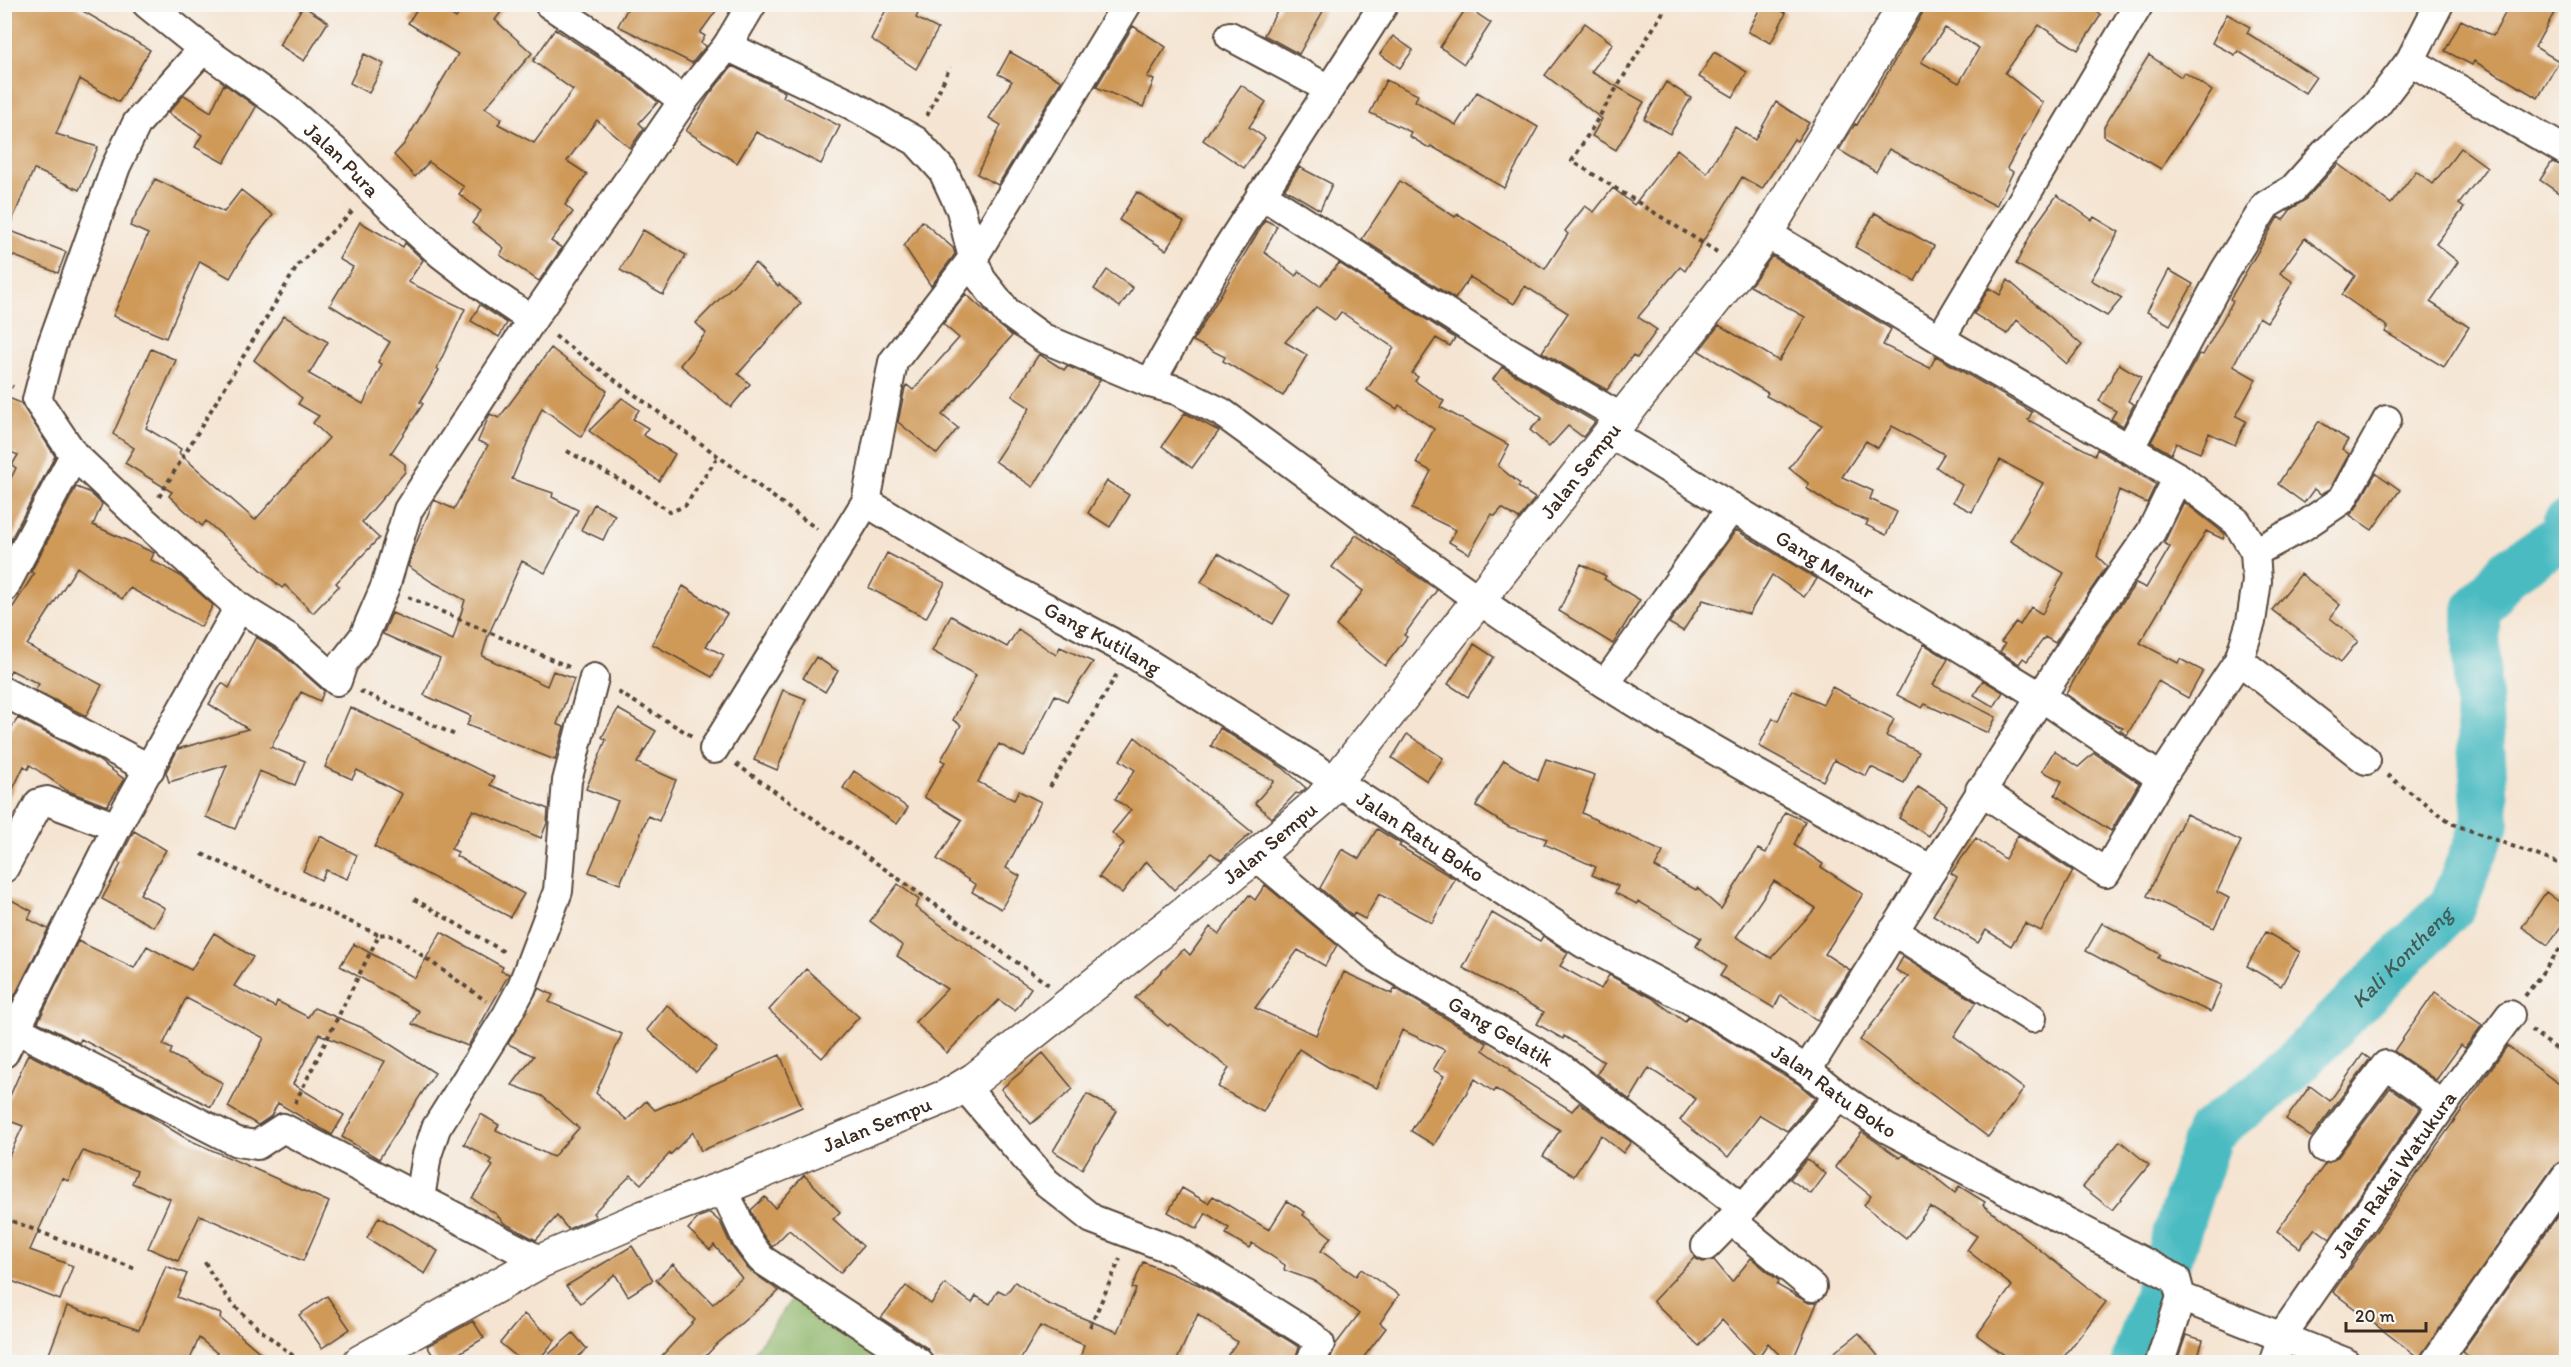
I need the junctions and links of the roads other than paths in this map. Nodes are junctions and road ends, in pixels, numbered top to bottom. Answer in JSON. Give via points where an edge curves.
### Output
{"nodes":[{"id":1,"x":147,"y":4,"type":"edge"},
{"id":2,"x":549,"y":4,"type":"edge"},
{"id":3,"x":752,"y":4,"type":"edge"},
{"id":4,"x":1127,"y":4,"type":"edge"},
{"id":5,"x":1384,"y":4,"type":"edge"},
{"id":6,"x":1906,"y":4,"type":"edge"},
{"id":7,"x":2139,"y":4,"type":"edge"},
{"id":8,"x":2439,"y":4,"type":"edge"},
{"id":9,"x":1230,"y":36,"type":"dead end"},
{"id":10,"x":727,"y":46,"type":"junction"},
{"id":11,"x":203,"y":49,"type":"junction"},
{"id":12,"x":2410,"y":61,"type":"junction"},
{"id":13,"x":1329,"y":89,"type":"junction"},
{"id":14,"x":683,"y":101,"type":"junction"},
{"id":15,"x":2566,"y":151,"type":"edge"},
{"id":16,"x":1261,"y":194,"type":"junction"},
{"id":17,"x":1766,"y":233,"type":"junction"},
{"id":18,"x":973,"y":258,"type":"junction"},
{"id":19,"x":532,"y":320,"type":"junction"},
{"id":20,"x":1940,"y":339,"type":"junction"},
{"id":21,"x":1150,"y":383,"type":"junction"},
{"id":22,"x":2387,"y":420,"type":"dead end"},
{"id":23,"x":1616,"y":426,"type":"junction"},
{"id":24,"x":2129,"y":449,"type":"junction"},
{"id":25,"x":74,"y":455,"type":"junction"},
{"id":26,"x":2178,"y":477,"type":"junction"},
{"id":27,"x":866,"y":502,"type":"junction"},
{"id":28,"x":1732,"y":507,"type":"junction"},
{"id":29,"x":2255,"y":552,"type":"junction"},
{"id":30,"x":4,"y":588,"type":"edge"},
{"id":31,"x":1479,"y":599,"type":"junction"},
{"id":32,"x":239,"y":607,"type":"junction"},
{"id":33,"x":2239,"y":660,"type":"junction"},
{"id":34,"x":594,"y":678,"type":"road end"},
{"id":35,"x":1605,"y":684,"type":"junction"},
{"id":36,"x":4,"y":692,"type":"edge"},
{"id":37,"x":2040,"y":696,"type":"junction"},
{"id":38,"x":714,"y":749,"type":"road end"},
{"id":39,"x":2366,"y":760,"type":"road end"},
{"id":40,"x":150,"y":769,"type":"junction"},
{"id":41,"x":2162,"y":778,"type":"junction"},
{"id":42,"x":1337,"y":782,"type":"junction"},
{"id":43,"x":1980,"y":790,"type":"junction"},
{"id":44,"x":117,"y":827,"type":"junction"},
{"id":45,"x":1256,"y":856,"type":"junction"},
{"id":46,"x":4,"y":868,"type":"edge"},
{"id":47,"x":1932,"y":870,"type":"junction"},
{"id":48,"x":1893,"y":931,"type":"junction"},
{"id":49,"x":2510,"y":1016,"type":"road end"},
{"id":50,"x":2032,"y":1018,"type":"dead end"},
{"id":51,"x":10,"y":1041,"type":"edge"},
{"id":52,"x":1807,"y":1070,"type":"junction"},
{"id":53,"x":964,"y":1086,"type":"junction"},
{"id":54,"x":1839,"y":1096,"type":"junction"},
{"id":55,"x":2443,"y":1105,"type":"junction"},
{"id":56,"x":2324,"y":1148,"type":"dead end"},
{"id":57,"x":2566,"y":1176,"type":"edge"},
{"id":58,"x":723,"y":1188,"type":"junction"},
{"id":59,"x":420,"y":1198,"type":"junction"},
{"id":60,"x":1737,"y":1214,"type":"junction"},
{"id":61,"x":1706,"y":1246,"type":"dead end"},
{"id":62,"x":541,"y":1261,"type":"junction"},
{"id":63,"x":2170,"y":1281,"type":"junction"},
{"id":64,"x":1812,"y":1287,"type":"dead end"},
{"id":65,"x":2277,"y":1350,"type":"edge"},
{"id":66,"x":360,"y":1362,"type":"edge"},
{"id":67,"x":918,"y":1362,"type":"edge"},
{"id":68,"x":1310,"y":1362,"type":"edge"},
{"id":69,"x":2160,"y":1362,"type":"edge"},
{"id":70,"x":2345,"y":1362,"type":"edge"},
{"id":71,"x":2435,"y":1362,"type":"edge"}],
"edges":[{"from":1,"to":11,"type":"street","name":"Jalan Pura"},
{"from":2,"to":14,"type":"street","via":[[632,60]]},
{"from":3,"to":10,"type":"street"},
{"from":4,"to":18,"type":"street"},
{"from":5,"to":13,"type":"street"},
{"from":6,"to":17,"type":"main road","name":"Jalan Sempu"},
{"from":7,"to":20,"type":"street"},
{"from":8,"to":12,"type":"street"},
{"from":9,"to":13,"type":"street"},
{"from":10,"to":14,"type":"street"},
{"from":10,"to":18,"type":"street","via":[[916,141],[943,171],[961,210]]},
{"from":11,"to":19,"type":"street","name":"Jalan Pura","via":[[287,109],[441,255]]},
{"from":11,"to":25,"type":"street","via":[[144,113],[130,136],[50,350],[38,400]]},
{"from":12,"to":15,"type":"street"},
{"from":12,"to":24,"type":"street","via":[[2375,107],[2293,189],[2266,205],[2224,272]]},
{"from":13,"to":16,"type":"street"},
{"from":14,"to":19,"type":"street"},
{"from":16,"to":21,"type":"street"},
{"from":16,"to":23,"type":"street","name":"Gang Menur"},
{"from":17,"to":20,"type":"street"},
{"from":17,"to":23,"type":"main road","name":"Jalan Sempu"},
{"from":18,"to":21,"type":"street","via":[[981,279],[1007,312],[1043,338]]},
{"from":18,"to":27,"type":"street","via":[[893,362]]},
{"from":19,"to":32,"type":"street","via":[[408,510],[385,587],[364,636],[343,663],[337,681],[289,638]]},
{"from":20,"to":24,"type":"street"},
{"from":21,"to":31,"type":"street","via":[[1176,390],[1221,412]]},
{"from":22,"to":29,"type":"street","via":[[2342,500]]},
{"from":23,"to":28,"type":"street","name":"Gang Menur"},
{"from":23,"to":31,"type":"main road","name":"Jalan Sempu"},
{"from":24,"to":26,"type":"street"},
{"from":25,"to":30,"type":"street"},
{"from":25,"to":32,"type":"street"},
{"from":26,"to":29,"type":"street","via":[[2237,522]]},
{"from":26,"to":37,"type":"street","via":[[2151,532]]},
{"from":27,"to":38,"type":"street"},
{"from":27,"to":42,"type":"street","name":"Gang Kutilang","via":[[1000,583],[1130,652]]},
{"from":28,"to":35,"type":"street"},
{"from":28,"to":37,"type":"street","name":"Gang Menur"},
{"from":29,"to":33,"type":"street","via":[[2257,581]]},
{"from":31,"to":35,"type":"street"},
{"from":31,"to":42,"type":"main road","name":"Jalan Sempu"},
{"from":32,"to":40,"type":"street"},
{"from":33,"to":39,"type":"street"},
{"from":33,"to":41,"type":"street"},
{"from":34,"to":59,"type":"street","via":[[567,781],[558,891],[530,967],[507,1015],[436,1128]]},
{"from":35,"to":47,"type":"street","via":[[1763,778]]},
{"from":36,"to":40,"type":"street"},
{"from":37,"to":41,"type":"street","name":"Gang Menur"},
{"from":37,"to":43,"type":"street"},
{"from":40,"to":44,"type":"street"},
{"from":41,"to":43,"type":"street","via":[[2106,873]]},
{"from":42,"to":45,"type":"main road","name":"Jalan Sempu"},
{"from":42,"to":52,"type":"street","name":"Jalan Ratu Boko","via":[[1583,943],[1706,1008]]},
{"from":43,"to":47,"type":"street"},
{"from":44,"to":46,"type":"street","via":[[47,801],[39,803]]},
{"from":44,"to":51,"type":"street"},
{"from":45,"to":53,"type":"main road","name":"Jalan Sempu"},
{"from":45,"to":60,"type":"street","name":"Gang Gelatik","via":[[1377,958],[1559,1066]]},
{"from":47,"to":48,"type":"street"},
{"from":48,"to":50,"type":"street"},
{"from":48,"to":52,"type":"street"},
{"from":49,"to":55,"type":"street","name":"Jalan Rakai Watukura"},
{"from":51,"to":59,"type":"street","via":[[237,1142],[257,1145],[283,1128]]},
{"from":52,"to":54,"type":"street","name":"Jalan Ratu Boko"},
{"from":53,"to":58,"type":"main road","name":"Jalan Sempu"},
{"from":53,"to":68,"type":"street","via":[[1046,1182],[1092,1219],[1176,1251],[1312,1336],[1320,1344]]},
{"from":54,"to":60,"type":"street"},
{"from":54,"to":63,"type":"street","name":"Jalan Ratu Boko","via":[[1886,1128]]},
{"from":55,"to":56,"type":"street","via":[[2386,1065]]},
{"from":55,"to":65,"type":"street","name":"Jalan Rakai Watukura"},
{"from":57,"to":71,"type":"street"},
{"from":58,"to":62,"type":"main road","name":"Jalan Sempu"},
{"from":58,"to":67,"type":"street","via":[[747,1240],[761,1259]]},
{"from":59,"to":62,"type":"street"},
{"from":60,"to":61,"type":"street"},
{"from":60,"to":64,"type":"street","name":"Gang Gelatik"},
{"from":62,"to":66,"type":"main road","name":"Jalan Sempu"},
{"from":63,"to":65,"type":"street","name":"Jalan Ratu Boko"},
{"from":63,"to":69,"type":"street"},
{"from":65,"to":70,"type":"street","name":"Jalan Ratu Boko"}]}
